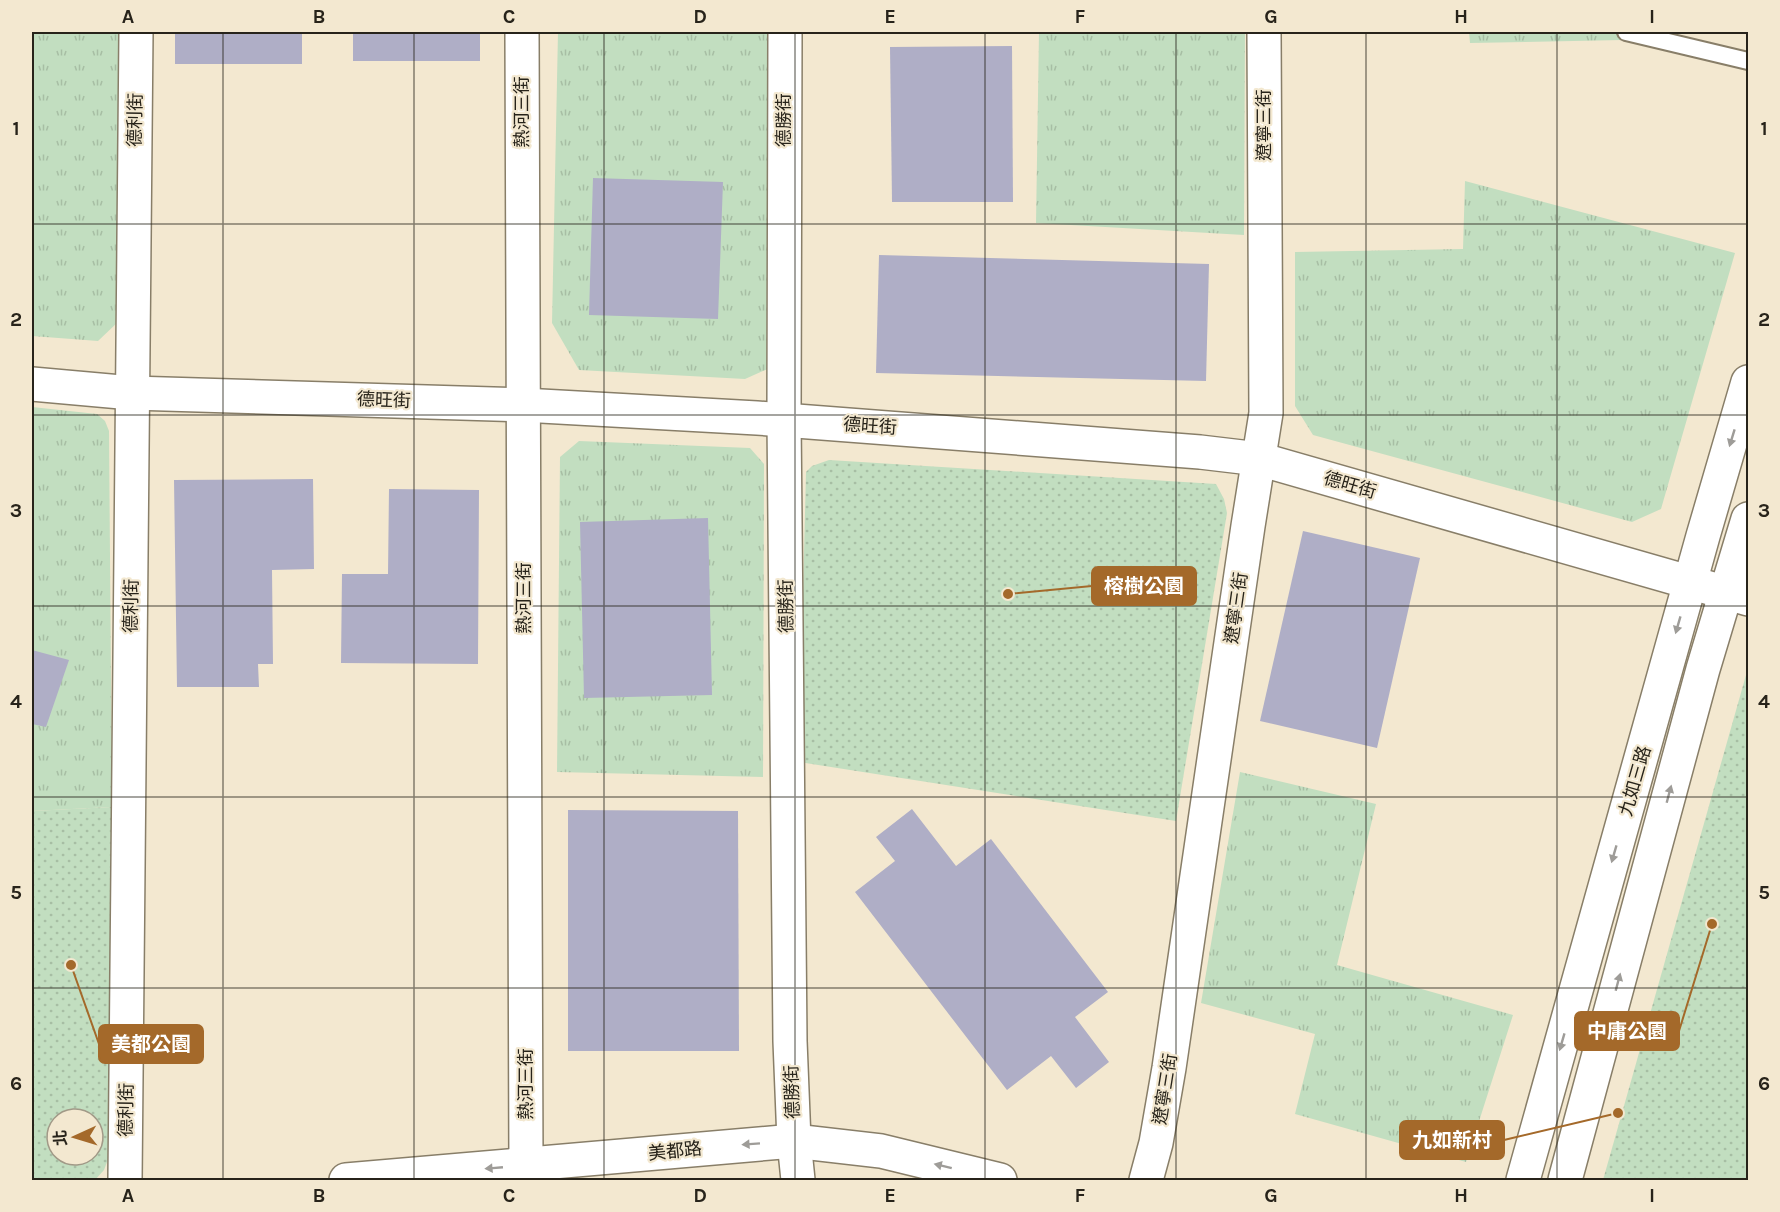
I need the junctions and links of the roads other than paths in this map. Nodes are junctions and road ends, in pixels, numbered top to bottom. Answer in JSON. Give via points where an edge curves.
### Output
{"nodes":[{"id":1,"x":136,"y":32,"type":"edge"},
{"id":2,"x":522,"y":32,"type":"edge"},
{"id":3,"x":784,"y":32,"type":"edge"},
{"id":4,"x":1263,"y":32,"type":"edge"},
{"id":5,"x":1626,"y":32,"type":"edge"},
{"id":6,"x":1749,"y":61,"type":"edge"},
{"id":7,"x":1749,"y":382,"type":"edge"},
{"id":8,"x":32,"y":384,"type":"edge"},
{"id":9,"x":132,"y":393,"type":"junction"},
{"id":10,"x":523,"y":405,"type":"junction"},
{"id":11,"x":784,"y":419,"type":"junction"},
{"id":12,"x":1259,"y":459,"type":"junction"},
{"id":13,"x":1749,"y":519,"type":"edge"},
{"id":14,"x":1690,"y":583,"type":"junction"},
{"id":15,"x":1738,"y":596,"type":"edge"},
{"id":16,"x":794,"y":1141,"type":"junction"},
{"id":17,"x":526,"y":1166,"type":"junction"},
{"id":18,"x":125,"y":1180,"type":"edge"},
{"id":19,"x":346,"y":1180,"type":"edge"},
{"id":20,"x":798,"y":1180,"type":"edge"},
{"id":21,"x":1000,"y":1180,"type":"edge"},
{"id":22,"x":1146,"y":1180,"type":"edge"},
{"id":23,"x":1524,"y":1180,"type":"edge"},
{"id":24,"x":1565,"y":1180,"type":"edge"}],
"edges":[{"from":1,"to":9,"type":"street","name":"德利街"},
{"from":2,"to":10,"type":"street","name":"熱河三街"},
{"from":3,"to":11,"type":"street","name":"德勝街"},
{"from":4,"to":12,"type":"street","name":"遼寧三街","via":[[1266,414]]},
{"from":5,"to":6,"type":"lane"},
{"from":7,"to":14,"type":"street","name":"九如三路","one_way":true},
{"from":8,"to":9,"type":"street","name":"德旺街"},
{"from":9,"to":10,"type":"street","name":"德旺街"},
{"from":9,"to":18,"type":"street","name":"德利街"},
{"from":10,"to":11,"type":"street","name":"德旺街"},
{"from":10,"to":17,"type":"street","name":"熱河三街"},
{"from":11,"to":12,"type":"street","name":"德旺街"},
{"from":11,"to":16,"type":"street","name":"德勝街"},
{"from":12,"to":14,"type":"street","name":"德旺街"},
{"from":12,"to":22,"type":"street","name":"遼寧三街","via":[[1168,1068]]},
{"from":13,"to":15,"type":"street","name":"九如三路"},
{"from":14,"to":15,"type":"street","name":"德旺街"},
{"from":14,"to":23,"type":"street","name":"九如三路","one_way":true},
{"from":24,"to":15,"type":"street","name":"九如三路","one_way":true,"via":[[1700,681]]},
{"from":16,"to":17,"type":"street","name":"美都路","one_way":true},
{"from":16,"to":20,"type":"street","name":"德勝街"},
{"from":21,"to":16,"type":"street","name":"美都路","one_way":true,"via":[[882,1151]]},
{"from":17,"to":19,"type":"street","name":"美都路","one_way":true}]}
